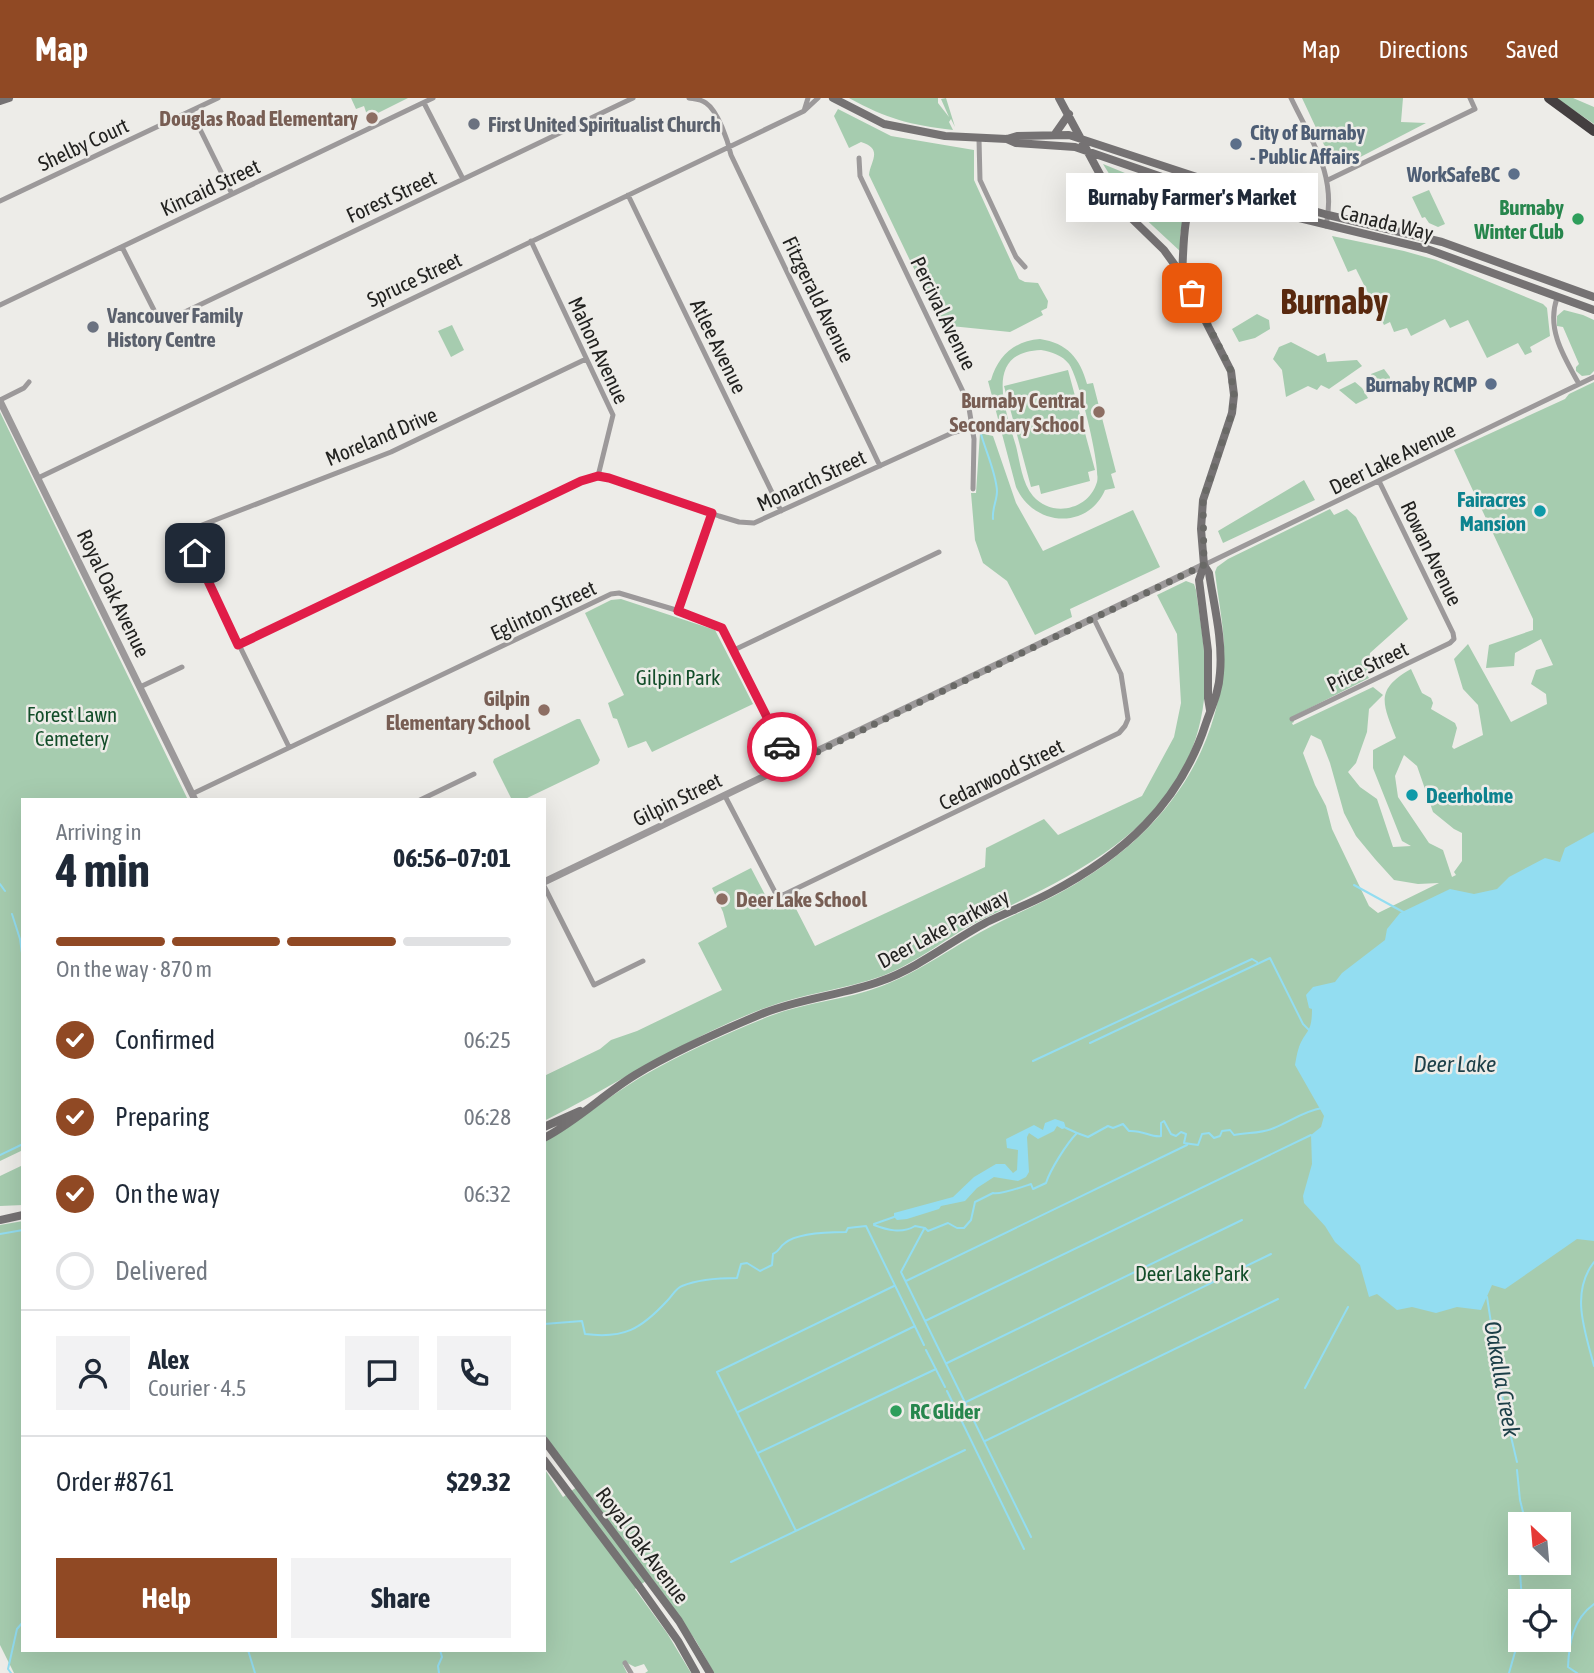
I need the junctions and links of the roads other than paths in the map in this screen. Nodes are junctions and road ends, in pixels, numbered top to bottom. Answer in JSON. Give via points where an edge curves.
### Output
{"nodes":[{"id":1,"x":9,"y":98,"type":"edge"},
{"id":2,"x":218,"y":98,"type":"edge"},
{"id":3,"x":433,"y":98,"type":"edge"},
{"id":4,"x":634,"y":98,"type":"edge"},
{"id":5,"x":689,"y":98,"type":"edge"},
{"id":6,"x":808,"y":98,"type":"edge"},
{"id":7,"x":817,"y":98,"type":"edge"},
{"id":8,"x":833,"y":98,"type":"edge"},
{"id":9,"x":1059,"y":98,"type":"edge"},
{"id":10,"x":1291,"y":98,"type":"edge"},
{"id":11,"x":1470,"y":98,"type":"edge"},
{"id":12,"x":1549,"y":98,"type":"edge"},
{"id":13,"x":0,"y":101,"type":"edge"},
{"id":14,"x":424,"y":103,"type":"junction"},
{"id":15,"x":191,"y":111,"type":"junction"},
{"id":16,"x":804,"y":111,"type":"junction"},
{"id":17,"x":1069,"y":114,"type":"junction"},
{"id":18,"x":1594,"y":131,"type":"edge"},
{"id":19,"x":1055,"y":134,"type":"junction"},
{"id":20,"x":979,"y":139,"type":"junction"},
{"id":21,"x":1007,"y":139,"type":"junction"},
{"id":22,"x":1082,"y":139,"type":"junction"},
{"id":23,"x":729,"y":146,"type":"junction"},
{"id":24,"x":1088,"y":151,"type":"junction"},
{"id":25,"x":859,"y":158,"type":"dead end"},
{"id":26,"x":463,"y":179,"type":"junction"},
{"id":27,"x":1328,"y":180,"type":"junction"},
{"id":28,"x":1197,"y":189,"type":"junction"},
{"id":29,"x":232,"y":194,"type":"junction"},
{"id":30,"x":628,"y":195,"type":"junction"},
{"id":31,"x":0,"y":201,"type":"edge"},
{"id":32,"x":1328,"y":215,"type":"junction"},
{"id":33,"x":1326,"y":226,"type":"junction"},
{"id":34,"x":531,"y":241,"type":"junction"},
{"id":35,"x":122,"y":247,"type":"junction"},
{"id":36,"x":1025,"y":267,"type":"dead end"},
{"id":37,"x":1182,"y":275,"type":"junction"},
{"id":38,"x":1594,"y":297,"type":"edge"},
{"id":39,"x":1557,"y":298,"type":"junction"},
{"id":40,"x":0,"y":304,"type":"edge"},
{"id":41,"x":1594,"y":310,"type":"edge"},
{"id":42,"x":586,"y":359,"type":"junction"},
{"id":43,"x":1594,"y":377,"type":"edge"},
{"id":44,"x":29,"y":382,"type":"dead end"},
{"id":45,"x":1579,"y":384,"type":"junction"},
{"id":46,"x":0,"y":400,"type":"edge"},
{"id":47,"x":973,"y":427,"type":"junction"},
{"id":48,"x":880,"y":466,"type":"junction"},
{"id":49,"x":598,"y":476,"type":"junction"},
{"id":50,"x":38,"y":478,"type":"junction"},
{"id":51,"x":1379,"y":481,"type":"junction"},
{"id":52,"x":973,"y":489,"type":"dead end"},
{"id":53,"x":781,"y":511,"type":"junction"},
{"id":54,"x":712,"y":513,"type":"junction"},
{"id":55,"x":939,"y":552,"type":"dead end"},
{"id":56,"x":1204,"y":565,"type":"junction"},
{"id":57,"x":678,"y":611,"type":"junction"},
{"id":58,"x":1094,"y":619,"type":"junction"},
{"id":59,"x":1454,"y":639,"type":"joint"},
{"id":60,"x":238,"y":645,"type":"junction"},
{"id":61,"x":734,"y":650,"type":"junction"},
{"id":62,"x":182,"y":667,"type":"dead end"},
{"id":63,"x":140,"y":687,"type":"junction"},
{"id":64,"x":1292,"y":719,"type":"dead end"},
{"id":65,"x":289,"y":747,"type":"junction"},
{"id":66,"x":790,"y":765,"type":"junction"},
{"id":67,"x":474,"y":774,"type":"dead end"},
{"id":68,"x":725,"y":796,"type":"junction"},
{"id":69,"x":193,"y":797,"type":"edge"},
{"id":70,"x":424,"y":798,"type":"edge"},
{"id":71,"x":546,"y":883,"type":"edge"},
{"id":72,"x":546,"y":888,"type":"edge"},
{"id":73,"x":643,"y":961,"type":"dead end"},
{"id":74,"x":586,"y":1109,"type":"junction"},
{"id":75,"x":546,"y":1126,"type":"edge"},
{"id":76,"x":546,"y":1137,"type":"edge"},
{"id":77,"x":21,"y":1215,"type":"edge"},
{"id":78,"x":0,"y":1220,"type":"edge"},
{"id":79,"x":546,"y":1443,"type":"edge"},
{"id":80,"x":546,"y":1463,"type":"edge"},
{"id":81,"x":625,"y":1663,"type":"dead end"},
{"id":82,"x":631,"y":1673,"type":"edge"},
{"id":83,"x":696,"y":1673,"type":"edge"},
{"id":84,"x":710,"y":1673,"type":"edge"}],
"edges":[{"from":1,"to":13,"type":"main road"},
{"from":2,"to":15,"type":"street","name":"Shelby Court"},
{"from":3,"to":14,"type":"street","name":"Kincaid Street"},
{"from":4,"to":26,"type":"street","name":"Forest Street"},
{"from":5,"to":23,"type":"street","via":[[712,108]]},
{"from":6,"to":16,"type":"street"},
{"from":7,"to":16,"type":"street","name":"Spruce Street"},
{"from":8,"to":20,"type":"main road","name":"Canada Way","via":[[899,129]]},
{"from":9,"to":17,"type":"main road","name":"Deer Lake Parkway"},
{"from":10,"to":27,"type":"street"},
{"from":11,"to":27,"type":"street","via":[[1475,109]]},
{"from":12,"to":18,"type":"highway"},
{"from":14,"to":26,"type":"street"},
{"from":14,"to":29,"type":"street","name":"Kincaid Street"},
{"from":15,"to":29,"type":"street"},
{"from":15,"to":31,"type":"street","name":"Shelby Court"},
{"from":16,"to":23,"type":"street","name":"Spruce Street"},
{"from":17,"to":19,"type":"main road"},
{"from":17,"to":22,"type":"main road","name":"Deer Lake Parkway"},
{"from":19,"to":21,"type":"main road","name":"Canada Way"},
{"from":19,"to":22,"type":"main road","name":"Canada Way"},
{"from":20,"to":21,"type":"main road","name":"Canada Way"},
{"from":20,"to":36,"type":"street","via":[[981,184]]},
{"from":21,"to":24,"type":"main road","name":"Canada Way"},
{"from":22,"to":24,"type":"main road","name":"Deer Lake Parkway"},
{"from":22,"to":32,"type":"main road","name":"Canada Way"},
{"from":23,"to":30,"type":"street","name":"Spruce Street"},
{"from":23,"to":48,"type":"street","name":"Fitzgerald Avenue"},
{"from":24,"to":28,"type":"main road","name":"Canada Way"},
{"from":24,"to":37,"type":"main road","name":"Deer Lake Parkway","via":[[1111,195]]},
{"from":25,"to":47,"type":"street","name":"Percival Avenue","via":[[860,176],[965,395]]},
{"from":26,"to":35,"type":"street","name":"Forest Street","via":[[168,320],[157,316]]},
{"from":27,"to":32,"type":"street"},
{"from":28,"to":33,"type":"main road","name":"Canada Way"},
{"from":28,"to":37,"type":"main road","via":[[1188,209]]},
{"from":29,"to":35,"type":"street","name":"Kincaid Street"},
{"from":30,"to":34,"type":"street","name":"Spruce Street"},
{"from":30,"to":53,"type":"street","name":"Atlee Avenue"},
{"from":32,"to":33,"type":"street"},
{"from":32,"to":38,"type":"main road","name":"Canada Way","via":[[1421,235]]},
{"from":33,"to":39,"type":"main road","name":"Canada Way","via":[[1427,249]]},
{"from":34,"to":42,"type":"street","name":"Mahon Avenue"},
{"from":34,"to":50,"type":"street","name":"Spruce Street"},
{"from":35,"to":40,"type":"street","name":"Kincaid Street"},
{"from":37,"to":56,"type":"main road","name":"Deer Lake Parkway","via":[[1226,360],[1234,395],[1203,500]]},
{"from":39,"to":41,"type":"main road","name":"Canada Way"},
{"from":39,"to":45,"type":"street","via":[[1553,328]]},
{"from":42,"to":49,"type":"street","name":"Mahon Avenue","via":[[614,419]]},
{"from":42,"to":60,"type":"street","name":"Moreland Drive","via":[[391,452],[184,532]]},
{"from":43,"to":45,"type":"street","name":"Deer Lake Avenue"},
{"from":44,"to":46,"type":"street"},
{"from":45,"to":51,"type":"street","name":"Deer Lake Avenue"},
{"from":46,"to":50,"type":"street","name":"Royal Oak Avenue"},
{"from":47,"to":48,"type":"street","name":"Monarch Street"},
{"from":47,"to":52,"type":"street","name":"Percival Avenue"},
{"from":48,"to":53,"type":"street","name":"Monarch Street"},
{"from":49,"to":54,"type":"street","name":"Monarch Street"},
{"from":49,"to":60,"type":"street"},
{"from":50,"to":63,"type":"street","name":"Royal Oak Avenue"},
{"from":51,"to":56,"type":"street","name":"Deer Lake Avenue"},
{"from":51,"to":59,"type":"street","name":"Rowan Avenue"},
{"from":53,"to":54,"type":"street","name":"Monarch Street","via":[[746,524]]},
{"from":54,"to":57,"type":"street"},
{"from":55,"to":61,"type":"street"},
{"from":56,"to":58,"type":"street","name":"Gilpin Street"},
{"from":56,"to":74,"type":"main road","name":"Deer Lake Parkway","via":[[1199,580],[1210,710],[1194,757],[1168,800],[1143,827],[1089,870],[903,971],[751,1019],[652,1066]]},
{"from":57,"to":61,"type":"street","name":"Eglinton Street","via":[[720,626]]},
{"from":57,"to":65,"type":"street","name":"Eglinton Street","via":[[622,593],[611,594]]},
{"from":58,"to":66,"type":"street","name":"Gilpin Street"},
{"from":58,"to":68,"type":"street","name":"Cedarwood Street","via":[[1121,674],[1128,714],[1119,733],[783,895],[775,892]]},
{"from":59,"to":64,"type":"street","name":"Price Street"},
{"from":60,"to":65,"type":"street"},
{"from":61,"to":66,"type":"street"},
{"from":62,"to":63,"type":"street"},
{"from":63,"to":69,"type":"street","name":"Royal Oak Avenue"},
{"from":65,"to":69,"type":"street","name":"Eglinton Street"},
{"from":66,"to":68,"type":"street","name":"Gilpin Street"},
{"from":67,"to":70,"type":"street"},
{"from":68,"to":71,"type":"street","name":"Gilpin Street"},
{"from":72,"to":73,"type":"street","via":[[594,985]]},
{"from":74,"to":75,"type":"main road","name":"Deer Lake Parkway"},
{"from":74,"to":76,"type":"main road","name":"Deer Lake Parkway"},
{"from":77,"to":78,"type":"main road"},
{"from":79,"to":84,"type":"main road","name":"Royal Oak Avenue","via":[[679,1621]]},
{"from":80,"to":83,"type":"main road","name":"Royal Oak Avenue","via":[[639,1586]]},
{"from":81,"to":82,"type":"street"}]}
